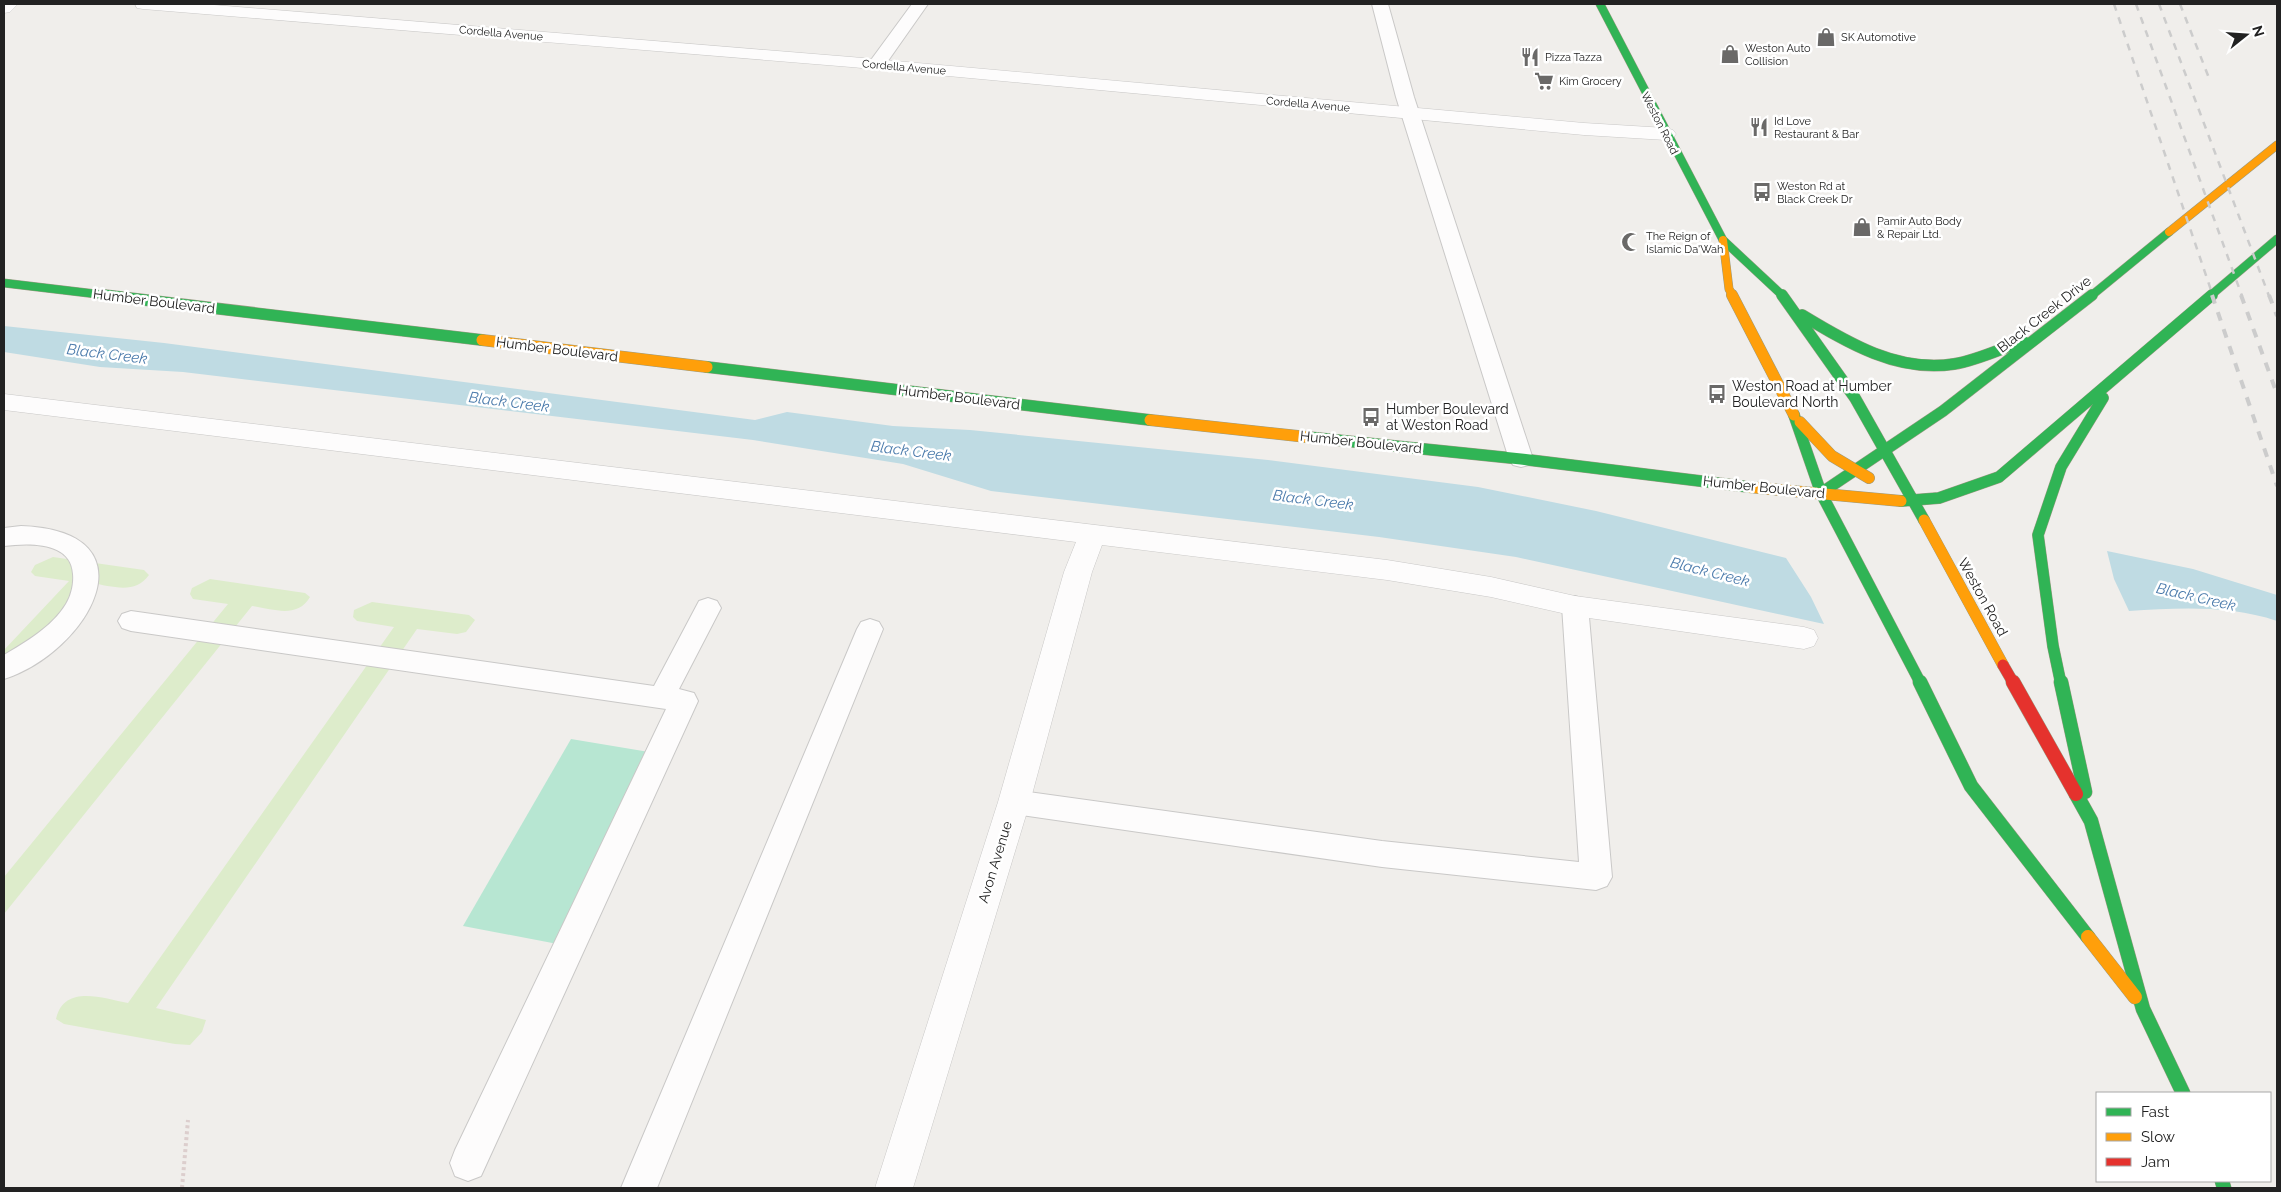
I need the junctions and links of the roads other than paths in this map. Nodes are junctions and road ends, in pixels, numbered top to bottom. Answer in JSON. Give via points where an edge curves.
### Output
{"nodes":[{"id":1,"x":10,"y":4,"type":"edge"},
{"id":2,"x":143,"y":4,"type":"edge"},
{"id":3,"x":920,"y":4,"type":"edge"},
{"id":4,"x":1380,"y":4,"type":"edge"},
{"id":5,"x":1600,"y":4,"type":"edge"},
{"id":6,"x":4,"y":8,"type":"edge"},
{"id":7,"x":877,"y":64,"type":"junction"},
{"id":8,"x":1411,"y":114,"type":"junction"},
{"id":9,"x":1666,"y":134,"type":"junction"},
{"id":10,"x":2277,"y":145,"type":"edge"},
{"id":11,"x":2277,"y":239,"type":"edge"},
{"id":12,"x":1723,"y":240,"type":"junction"},
{"id":13,"x":4,"y":283,"type":"edge"},
{"id":14,"x":1779,"y":290,"type":"junction"},
{"id":15,"x":2044,"y":334,"type":"junction"},
{"id":16,"x":2117,"y":375,"type":"junction"},
{"id":17,"x":4,"y":402,"type":"edge"},
{"id":18,"x":1794,"y":416,"type":"junction"},
{"id":19,"x":1884,"y":451,"type":"junction"},
{"id":20,"x":1520,"y":459,"type":"junction"},
{"id":21,"x":1854,"y":471,"type":"junction"},
{"id":22,"x":1821,"y":494,"type":"junction"},
{"id":23,"x":1915,"y":502,"type":"junction"},
{"id":24,"x":1092,"y":535,"type":"junction"},
{"id":25,"x":4,"y":537,"type":"edge"},
{"id":26,"x":1576,"y":606,"type":"junction"},
{"id":27,"x":708,"y":608,"type":"dead end"},
{"id":28,"x":131,"y":621,"type":"dead end"},
{"id":29,"x":870,"y":629,"type":"dead end"},
{"id":30,"x":1804,"y":638,"type":"dead end"},
{"id":31,"x":4,"y":668,"type":"edge"},
{"id":32,"x":661,"y":698,"type":"junction"},
{"id":33,"x":1014,"y":802,"type":"junction"},
{"id":34,"x":2091,"y":821,"type":"junction"},
{"id":35,"x":2143,"y":1008,"type":"junction"},
{"id":36,"x":2182,"y":1092,"type":"edge"},
{"id":37,"x":468,"y":1163,"type":"dead end"},
{"id":38,"x":639,"y":1188,"type":"edge"},
{"id":39,"x":894,"y":1188,"type":"edge"}],
"edges":[{"from":1,"to":6,"type":"street"},
{"from":2,"to":7,"type":"street","name":"Cordella Avenue"},
{"from":3,"to":7,"type":"lane"},
{"from":4,"to":8,"type":"lane"},
{"from":5,"to":9,"type":"main road","name":"Weston Road"},
{"from":7,"to":8,"type":"street","name":"Cordella Avenue"},
{"from":8,"to":9,"type":"street","name":"Cordella Avenue"},
{"from":8,"to":20,"type":"lane"},
{"from":9,"to":12,"type":"main road","name":"Weston Road"},
{"from":10,"to":15,"type":"main road","name":"Black Creek Drive"},
{"from":11,"to":16,"type":"main road"},
{"from":12,"to":14,"type":"main road","name":"Weston Road"},
{"from":12,"to":18,"type":"main road","name":"Weston Road","via":[[1729,289]]},
{"from":13,"to":20,"type":"main road","name":"Humber Boulevard","via":[[1140,419]]},
{"from":14,"to":15,"type":"main road","via":[[1806,319],[1838,337],[1884,359],[1923,366],[1955,364]]},
{"from":14,"to":19,"type":"main road","name":"Weston Road","via":[[1855,398]]},
{"from":15,"to":19,"type":"main road","name":"Black Creek Drive","via":[[1943,411]]},
{"from":16,"to":23,"type":"main road","via":[[1999,477],[1967,490]]},
{"from":16,"to":34,"type":"main road","via":[[2061,467],[2038,535],[2053,646]]},
{"from":17,"to":24,"type":"street"},
{"from":18,"to":21,"type":"main road","via":[[1832,456]]},
{"from":18,"to":22,"type":"main road","name":"Weston Road"},
{"from":19,"to":21,"type":"main road","name":"Black Creek Drive"},
{"from":19,"to":23,"type":"main road","name":"Weston Road"},
{"from":20,"to":22,"type":"main road","name":"Humber Boulevard"},
{"from":21,"to":22,"type":"main road","name":"Black Creek Drive"},
{"from":21,"to":23,"type":"main road"},
{"from":22,"to":23,"type":"main road","name":"Humber Boulevard"},
{"from":22,"to":35,"type":"main road","name":"Weston Road","via":[[1971,786]]},
{"from":23,"to":34,"type":"main road","name":"Weston Road","via":[[1951,573]]},
{"from":24,"to":26,"type":"street","via":[[1387,570],[1492,587]]},
{"from":24,"to":33,"type":"street","name":"Avon Avenue","via":[[1076,580]]},
{"from":25,"to":31,"type":"lane","via":[[45,536],[69,544],[84,559],[88,578],[81,602],[62,627],[34,651]]},
{"from":26,"to":30,"type":"street"},
{"from":26,"to":33,"type":"lane","via":[[1596,876],[1382,854]]},
{"from":27,"to":32,"type":"lane"},
{"from":28,"to":32,"type":"lane"},
{"from":29,"to":38,"type":"lane"},
{"from":32,"to":37,"type":"lane","via":[[684,701]]},
{"from":33,"to":39,"type":"street","name":"Avon Avenue"},
{"from":34,"to":35,"type":"main road","name":"Weston Road"},
{"from":35,"to":36,"type":"main road","name":"Weston Road"}]}
